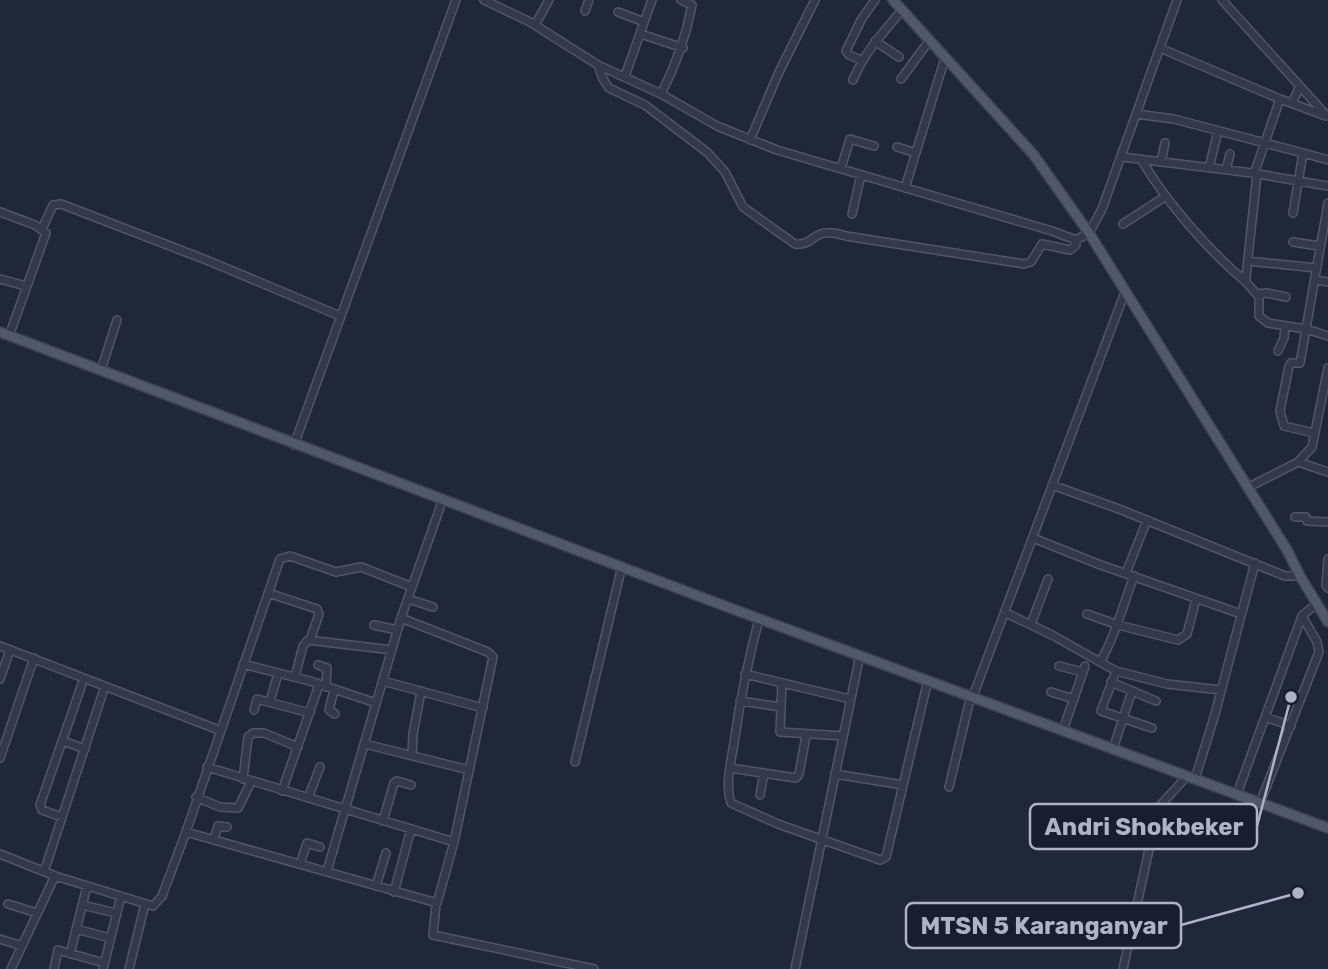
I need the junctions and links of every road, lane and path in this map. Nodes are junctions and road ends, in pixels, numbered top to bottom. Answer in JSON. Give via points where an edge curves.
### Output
{"nodes":[{"id":1,"x":456,"y":0,"type":"edge"},
{"id":2,"x":484,"y":0,"type":"edge"},
{"id":3,"x":549,"y":0,"type":"edge"},
{"id":4,"x":589,"y":0,"type":"edge"},
{"id":5,"x":652,"y":0,"type":"edge"},
{"id":6,"x":681,"y":0,"type":"edge"},
{"id":7,"x":814,"y":0,"type":"edge"},
{"id":8,"x":875,"y":0,"type":"edge"},
{"id":9,"x":893,"y":0,"type":"edge"},
{"id":10,"x":1177,"y":0,"type":"edge"},
{"id":11,"x":1223,"y":0,"type":"edge"},
{"id":12,"x":902,"y":10,"type":"junction"},
{"id":13,"x":585,"y":11,"type":"dead end"},
{"id":14,"x":618,"y":12,"type":"dead end"},
{"id":15,"x":644,"y":22,"type":"junction"},
{"id":16,"x":535,"y":26,"type":"junction"},
{"id":17,"x":641,"y":34,"type":"junction"},
{"id":18,"x":875,"y":41,"type":"junction"},
{"id":19,"x":929,"y":41,"type":"junction"},
{"id":20,"x":683,"y":48,"type":"junction"},
{"id":21,"x":1160,"y":48,"type":"junction"},
{"id":22,"x":898,"y":57,"type":"dead end"},
{"id":23,"x":945,"y":58,"type":"junction"},
{"id":24,"x":862,"y":60,"type":"junction"},
{"id":25,"x":598,"y":65,"type":"junction"},
{"id":26,"x":625,"y":76,"type":"junction"},
{"id":27,"x":901,"y":79,"type":"dead end"},
{"id":28,"x":853,"y":80,"type":"dead end"},
{"id":29,"x":1300,"y":86,"type":"junction"},
{"id":30,"x":661,"y":94,"type":"junction"},
{"id":31,"x":1280,"y":99,"type":"junction"},
{"id":32,"x":1292,"y":103,"type":"junction"},
{"id":33,"x":1136,"y":114,"type":"junction"},
{"id":34,"x":1327,"y":117,"type":"edge"},
{"id":35,"x":1218,"y":131,"type":"junction"},
{"id":36,"x":750,"y":140,"type":"junction"},
{"id":37,"x":1266,"y":142,"type":"junction"},
{"id":38,"x":1164,"y":143,"type":"dead end"},
{"id":39,"x":874,"y":146,"type":"dead end"},
{"id":40,"x":897,"y":147,"type":"dead end"},
{"id":41,"x":916,"y":153,"type":"junction"},
{"id":42,"x":1303,"y":153,"type":"junction"},
{"id":43,"x":1230,"y":154,"type":"dead end"},
{"id":44,"x":1122,"y":157,"type":"junction"},
{"id":45,"x":1141,"y":159,"type":"junction"},
{"id":46,"x":1328,"y":160,"type":"edge"},
{"id":47,"x":1161,"y":162,"type":"junction"},
{"id":48,"x":841,"y":168,"type":"junction"},
{"id":49,"x":1209,"y":168,"type":"junction"},
{"id":50,"x":1226,"y":170,"type":"junction"},
{"id":51,"x":1255,"y":174,"type":"junction"},
{"id":52,"x":861,"y":175,"type":"junction"},
{"id":53,"x":1298,"y":181,"type":"junction"},
{"id":54,"x":1328,"y":186,"type":"edge"},
{"id":55,"x":905,"y":188,"type":"junction"},
{"id":56,"x":1166,"y":195,"type":"junction"},
{"id":57,"x":1328,"y":203,"type":"edge"},
{"id":58,"x":0,"y":212,"type":"edge"},
{"id":59,"x":1293,"y":213,"type":"dead end"},
{"id":60,"x":852,"y":214,"type":"dead end"},
{"id":61,"x":1123,"y":224,"type":"dead end"},
{"id":62,"x":42,"y":229,"type":"junction"},
{"id":63,"x":1092,"y":229,"type":"junction"},
{"id":64,"x":1076,"y":240,"type":"junction"},
{"id":65,"x":1293,"y":242,"type":"dead end"},
{"id":66,"x":1323,"y":243,"type":"edge"},
{"id":67,"x":1248,"y":261,"type":"junction"},
{"id":68,"x":1317,"y":268,"type":"junction"},
{"id":69,"x":0,"y":279,"type":"edge"},
{"id":70,"x":1315,"y":280,"type":"junction"},
{"id":71,"x":1246,"y":282,"type":"junction"},
{"id":72,"x":1328,"y":282,"type":"edge"},
{"id":73,"x":26,"y":286,"type":"junction"},
{"id":74,"x":1125,"y":292,"type":"junction"},
{"id":75,"x":1257,"y":294,"type":"junction"},
{"id":76,"x":1286,"y":297,"type":"dead end"},
{"id":77,"x":340,"y":316,"type":"junction"},
{"id":78,"x":117,"y":320,"type":"dead end"},
{"id":79,"x":1284,"y":326,"type":"junction"},
{"id":80,"x":1306,"y":329,"type":"junction"},
{"id":81,"x":4,"y":334,"type":"edge"},
{"id":82,"x":1328,"y":336,"type":"edge"},
{"id":83,"x":1278,"y":351,"type":"dead end"},
{"id":84,"x":1328,"y":368,"type":"edge"},
{"id":85,"x":101,"y":370,"type":"junction"},
{"id":86,"x":1319,"y":412,"type":"junction"},
{"id":87,"x":1328,"y":415,"type":"edge"},
{"id":88,"x":1314,"y":433,"type":"junction"},
{"id":89,"x":294,"y":444,"type":"junction"},
{"id":90,"x":1298,"y":461,"type":"junction"},
{"id":91,"x":1328,"y":472,"type":"edge"},
{"id":92,"x":1052,"y":485,"type":"junction"},
{"id":93,"x":1252,"y":485,"type":"junction"},
{"id":94,"x":443,"y":499,"type":"junction"},
{"id":95,"x":1295,"y":517,"type":"dead end"},
{"id":96,"x":1147,"y":520,"type":"junction"},
{"id":97,"x":1328,"y":522,"type":"edge"},
{"id":98,"x":1033,"y":538,"type":"junction"},
{"id":99,"x":1328,"y":559,"type":"edge"},
{"id":100,"x":1255,"y":563,"type":"junction"},
{"id":101,"x":622,"y":566,"type":"junction"},
{"id":102,"x":1126,"y":573,"type":"junction"},
{"id":103,"x":1134,"y":576,"type":"junction"},
{"id":104,"x":1300,"y":576,"type":"junction"},
{"id":105,"x":1048,"y":579,"type":"dead end"},
{"id":106,"x":1327,"y":586,"type":"edge"},
{"id":107,"x":412,"y":587,"type":"junction"},
{"id":108,"x":268,"y":593,"type":"junction"},
{"id":109,"x":408,"y":598,"type":"junction"},
{"id":110,"x":1196,"y":599,"type":"junction"},
{"id":111,"x":1316,"y":604,"type":"junction"},
{"id":112,"x":432,"y":607,"type":"dead end"},
{"id":113,"x":1006,"y":613,"type":"junction"},
{"id":114,"x":1087,"y":614,"type":"dead end"},
{"id":115,"x":1241,"y":614,"type":"junction"},
{"id":116,"x":1302,"y":616,"type":"junction"},
{"id":117,"x":401,"y":618,"type":"junction"},
{"id":118,"x":759,"y":619,"type":"junction"},
{"id":119,"x":1328,"y":622,"type":"edge"},
{"id":120,"x":1031,"y":624,"type":"junction"},
{"id":121,"x":1115,"y":624,"type":"junction"},
{"id":122,"x":374,"y":625,"type":"dead end"},
{"id":123,"x":397,"y":630,"type":"junction"},
{"id":124,"x":310,"y":640,"type":"junction"},
{"id":125,"x":0,"y":646,"type":"edge"},
{"id":126,"x":10,"y":650,"type":"junction"},
{"id":127,"x":392,"y":650,"type":"junction"},
{"id":128,"x":860,"y":655,"type":"junction"},
{"id":129,"x":34,"y":658,"type":"junction"},
{"id":130,"x":1100,"y":662,"type":"junction"},
{"id":131,"x":243,"y":664,"type":"junction"},
{"id":132,"x":318,"y":664,"type":"dead end"},
{"id":133,"x":1059,"y":666,"type":"dead end"},
{"id":134,"x":1116,"y":671,"type":"junction"},
{"id":135,"x":278,"y":674,"type":"junction"},
{"id":136,"x":745,"y":674,"type":"junction"},
{"id":137,"x":295,"y":677,"type":"junction"},
{"id":138,"x":0,"y":679,"type":"edge"},
{"id":139,"x":928,"y":680,"type":"junction"},
{"id":140,"x":383,"y":681,"type":"junction"},
{"id":141,"x":1111,"y":682,"type":"junction"},
{"id":142,"x":782,"y":683,"type":"junction"},
{"id":143,"x":82,"y":684,"type":"dead end"},
{"id":144,"x":326,"y":687,"type":"junction"},
{"id":145,"x":1221,"y":690,"type":"junction"},
{"id":146,"x":1132,"y":691,"type":"junction"},
{"id":147,"x":103,"y":692,"type":"dead end"},
{"id":148,"x":421,"y":692,"type":"junction"},
{"id":149,"x":1051,"y":692,"type":"dead end"},
{"id":150,"x":972,"y":696,"type":"junction"},
{"id":151,"x":850,"y":699,"type":"junction"},
{"id":152,"x":1074,"y":699,"type":"junction"},
{"id":153,"x":270,"y":701,"type":"junction"},
{"id":154,"x":740,"y":701,"type":"junction"},
{"id":155,"x":1156,"y":701,"type":"dead end"},
{"id":156,"x":376,"y":703,"type":"junction"},
{"id":157,"x":781,"y":707,"type":"junction"},
{"id":158,"x":483,"y":708,"type":"junction"},
{"id":159,"x":254,"y":710,"type":"dead end"},
{"id":160,"x":310,"y":713,"type":"junction"},
{"id":161,"x":335,"y":714,"type":"dead end"},
{"id":162,"x":1265,"y":717,"type":"junction"},
{"id":163,"x":1124,"y":719,"type":"junction"},
{"id":164,"x":1291,"y":726,"type":"junction"},
{"id":165,"x":1152,"y":728,"type":"dead end"},
{"id":166,"x":219,"y":730,"type":"junction"},
{"id":167,"x":1063,"y":730,"type":"junction"},
{"id":168,"x":806,"y":736,"type":"junction"},
{"id":169,"x":843,"y":736,"type":"junction"},
{"id":170,"x":63,"y":741,"type":"junction"},
{"id":171,"x":365,"y":744,"type":"junction"},
{"id":172,"x":298,"y":747,"type":"junction"},
{"id":173,"x":85,"y":749,"type":"junction"},
{"id":174,"x":1114,"y":749,"type":"junction"},
{"id":175,"x":412,"y":755,"type":"junction"},
{"id":176,"x":0,"y":758,"type":"edge"},
{"id":177,"x":575,"y":762,"type":"dead end"},
{"id":178,"x":320,"y":767,"type":"dead end"},
{"id":179,"x":207,"y":768,"type":"junction"},
{"id":180,"x":730,"y":768,"type":"junction"},
{"id":181,"x":470,"y":770,"type":"junction"},
{"id":182,"x":764,"y":773,"type":"junction"},
{"id":183,"x":835,"y":774,"type":"junction"},
{"id":184,"x":1191,"y":777,"type":"junction"},
{"id":185,"x":247,"y":780,"type":"junction"},
{"id":186,"x":411,"y":785,"type":"dead end"},
{"id":187,"x":903,"y":785,"type":"junction"},
{"id":188,"x":949,"y":787,"type":"dead end"},
{"id":189,"x":282,"y":791,"type":"junction"},
{"id":190,"x":1237,"y":794,"type":"junction"},
{"id":191,"x":760,"y":795,"type":"dead end"},
{"id":192,"x":196,"y":797,"type":"junction"},
{"id":193,"x":308,"y":798,"type":"junction"},
{"id":194,"x":1260,"y":803,"type":"junction"},
{"id":195,"x":345,"y":810,"type":"junction"},
{"id":196,"x":62,"y":817,"type":"junction"},
{"id":197,"x":383,"y":821,"type":"junction"},
{"id":198,"x":227,"y":827,"type":"dead end"},
{"id":199,"x":1328,"y":828,"type":"edge"},
{"id":200,"x":411,"y":829,"type":"junction"},
{"id":201,"x":186,"y":832,"type":"junction"},
{"id":202,"x":821,"y":838,"type":"junction"},
{"id":203,"x":214,"y":839,"type":"junction"},
{"id":204,"x":454,"y":842,"type":"junction"},
{"id":205,"x":320,"y":847,"type":"dead end"},
{"id":206,"x":386,"y":853,"type":"dead end"},
{"id":207,"x":0,"y":854,"type":"edge"},
{"id":208,"x":300,"y":864,"type":"junction"},
{"id":209,"x":327,"y":871,"type":"junction"},
{"id":210,"x":44,"y":872,"type":"junction"},
{"id":211,"x":55,"y":876,"type":"junction"},
{"id":212,"x":87,"y":886,"type":"junction"},
{"id":213,"x":376,"y":886,"type":"junction"},
{"id":214,"x":394,"y":892,"type":"junction"},
{"id":215,"x":121,"y":897,"type":"junction"},
{"id":216,"x":8,"y":904,"type":"dead end"},
{"id":217,"x":145,"y":904,"type":"junction"},
{"id":218,"x":436,"y":904,"type":"junction"},
{"id":219,"x":82,"y":905,"type":"junction"},
{"id":220,"x":37,"y":913,"type":"junction"},
{"id":221,"x":116,"y":914,"type":"junction"},
{"id":222,"x":76,"y":929,"type":"junction"},
{"id":223,"x":110,"y":938,"type":"junction"},
{"id":224,"x":0,"y":939,"type":"edge"},
{"id":225,"x":22,"y":946,"type":"junction"},
{"id":226,"x":70,"y":954,"type":"junction"},
{"id":227,"x":104,"y":966,"type":"edge"},
{"id":228,"x":11,"y":969,"type":"edge"},
{"id":229,"x":54,"y":969,"type":"edge"},
{"id":230,"x":129,"y":969,"type":"edge"},
{"id":231,"x":594,"y":969,"type":"edge"},
{"id":232,"x":795,"y":969,"type":"edge"},
{"id":233,"x":1123,"y":969,"type":"edge"}],
"edges":[{"from":1,"to":77,"type":"street"},
{"from":2,"to":16,"type":"street"},
{"from":3,"to":16,"type":"street"},
{"from":4,"to":13,"type":"street"},
{"from":5,"to":15,"type":"street"},
{"from":6,"to":20,"type":"street","via":[[692,5]]},
{"from":7,"to":36,"type":"street"},
{"from":8,"to":24,"type":"street","via":[[846,51]]},
{"from":9,"to":12,"type":"main road"},
{"from":10,"to":21,"type":"street"},
{"from":11,"to":29,"type":"street"},
{"from":12,"to":18,"type":"street"},
{"from":12,"to":19,"type":"main road"},
{"from":14,"to":15,"type":"street"},
{"from":15,"to":17,"type":"street"},
{"from":16,"to":25,"type":"street"},
{"from":17,"to":20,"type":"street"},
{"from":17,"to":26,"type":"street"},
{"from":18,"to":22,"type":"street"},
{"from":18,"to":24,"type":"street"},
{"from":19,"to":23,"type":"main road"},
{"from":19,"to":27,"type":"street"},
{"from":20,"to":30,"type":"street"},
{"from":21,"to":31,"type":"street"},
{"from":21,"to":33,"type":"street"},
{"from":23,"to":41,"type":"street"},
{"from":23,"to":63,"type":"main road","via":[[1034,154]]},
{"from":24,"to":28,"type":"street"},
{"from":25,"to":26,"type":"street"},
{"from":25,"to":64,"type":"street","via":[[609,88],[645,105],[708,153],[725,172],[743,207],[795,244],[832,232],[1024,264],[1031,262],[1042,244],[1070,250]]},
{"from":26,"to":30,"type":"street"},
{"from":29,"to":32,"type":"street"},
{"from":29,"to":34,"type":"street"},
{"from":30,"to":36,"type":"street"},
{"from":31,"to":32,"type":"street"},
{"from":31,"to":37,"type":"street"},
{"from":32,"to":34,"type":"street"},
{"from":33,"to":35,"type":"street"},
{"from":33,"to":44,"type":"street"},
{"from":35,"to":37,"type":"street"},
{"from":35,"to":49,"type":"street"},
{"from":36,"to":48,"type":"street"},
{"from":37,"to":42,"type":"street"},
{"from":37,"to":51,"type":"street"},
{"from":38,"to":47,"type":"street"},
{"from":39,"to":48,"type":"street","via":[[850,139]]},
{"from":40,"to":41,"type":"street"},
{"from":41,"to":55,"type":"street"},
{"from":42,"to":46,"type":"street"},
{"from":42,"to":53,"type":"street"},
{"from":43,"to":50,"type":"street"},
{"from":44,"to":45,"type":"street"},
{"from":44,"to":63,"type":"street"},
{"from":45,"to":47,"type":"street"},
{"from":45,"to":56,"type":"street"},
{"from":47,"to":49,"type":"street"},
{"from":48,"to":52,"type":"street"},
{"from":49,"to":50,"type":"street"},
{"from":50,"to":51,"type":"street"},
{"from":51,"to":53,"type":"street"},
{"from":51,"to":67,"type":"street"},
{"from":52,"to":55,"type":"street"},
{"from":52,"to":60,"type":"street"},
{"from":53,"to":54,"type":"street"},
{"from":53,"to":59,"type":"street"},
{"from":55,"to":64,"type":"street"},
{"from":56,"to":61,"type":"street"},
{"from":56,"to":71,"type":"street","via":[[1219,258]]},
{"from":57,"to":66,"type":"street"},
{"from":58,"to":62,"type":"street"},
{"from":62,"to":73,"type":"street","via":[[45,237]]},
{"from":62,"to":77,"type":"street","via":[[52,205],[61,204]]},
{"from":63,"to":64,"type":"street"},
{"from":63,"to":74,"type":"main road"},
{"from":65,"to":66,"type":"street"},
{"from":66,"to":68,"type":"street"},
{"from":67,"to":68,"type":"street"},
{"from":67,"to":71,"type":"street"},
{"from":68,"to":70,"type":"street"},
{"from":69,"to":73,"type":"street"},
{"from":70,"to":72,"type":"street"},
{"from":70,"to":80,"type":"street"},
{"from":71,"to":75,"type":"street"},
{"from":73,"to":81,"type":"street"},
{"from":74,"to":92,"type":"street"},
{"from":74,"to":93,"type":"main road"},
{"from":75,"to":76,"type":"street"},
{"from":75,"to":79,"type":"street","via":[[1261,319]]},
{"from":77,"to":89,"type":"street"},
{"from":78,"to":85,"type":"street"},
{"from":79,"to":80,"type":"street"},
{"from":79,"to":83,"type":"street"},
{"from":80,"to":82,"type":"street"},
{"from":80,"to":88,"type":"street","via":[[1300,363],[1289,366],[1281,416],[1284,426]]},
{"from":81,"to":85,"type":"main road"},
{"from":84,"to":86,"type":"street"},
{"from":85,"to":89,"type":"main road"},
{"from":86,"to":87,"type":"street"},
{"from":86,"to":88,"type":"street"},
{"from":88,"to":90,"type":"street","via":[[1311,451]]},
{"from":89,"to":94,"type":"main road"},
{"from":90,"to":91,"type":"street"},
{"from":90,"to":93,"type":"street"},
{"from":92,"to":96,"type":"street"},
{"from":92,"to":98,"type":"street"},
{"from":93,"to":104,"type":"main road"},
{"from":94,"to":101,"type":"main road"},
{"from":94,"to":107,"type":"street"},
{"from":95,"to":97,"type":"street"},
{"from":96,"to":100,"type":"street"},
{"from":96,"to":102,"type":"street"},
{"from":98,"to":102,"type":"street"},
{"from":98,"to":113,"type":"street"},
{"from":99,"to":106,"type":"street"},
{"from":100,"to":104,"type":"street","via":[[1284,576]]},
{"from":100,"to":115,"type":"street"},
{"from":101,"to":118,"type":"main road"},
{"from":101,"to":177,"type":"street"},
{"from":102,"to":103,"type":"street"},
{"from":103,"to":110,"type":"street"},
{"from":103,"to":121,"type":"street"},
{"from":104,"to":111,"type":"main road"},
{"from":105,"to":120,"type":"street"},
{"from":107,"to":108,"type":"street","via":[[360,566],[335,572],[286,555],[278,562]]},
{"from":107,"to":109,"type":"street"},
{"from":108,"to":124,"type":"street","via":[[317,609]]},
{"from":108,"to":131,"type":"street"},
{"from":109,"to":112,"type":"street"},
{"from":109,"to":117,"type":"street"},
{"from":110,"to":115,"type":"street"},
{"from":110,"to":121,"type":"street","via":[[1182,639]]},
{"from":111,"to":116,"type":"street"},
{"from":111,"to":119,"type":"main road"},
{"from":113,"to":120,"type":"street"},
{"from":113,"to":150,"type":"street"},
{"from":114,"to":121,"type":"street"},
{"from":115,"to":145,"type":"street"},
{"from":116,"to":162,"type":"street"},
{"from":116,"to":164,"type":"street","via":[[1319,650]]},
{"from":117,"to":123,"type":"street"},
{"from":117,"to":158,"type":"street","via":[[491,654]]},
{"from":118,"to":128,"type":"main road"},
{"from":118,"to":136,"type":"street"},
{"from":120,"to":130,"type":"street"},
{"from":121,"to":130,"type":"street","via":[[1112,642]]},
{"from":122,"to":123,"type":"street"},
{"from":123,"to":127,"type":"street"},
{"from":124,"to":127,"type":"street"},
{"from":124,"to":137,"type":"street","via":[[303,646]]},
{"from":125,"to":126,"type":"street"},
{"from":126,"to":129,"type":"street"},
{"from":126,"to":138,"type":"street"},
{"from":127,"to":140,"type":"street"},
{"from":128,"to":139,"type":"main road"},
{"from":128,"to":151,"type":"street"},
{"from":129,"to":166,"type":"street"},
{"from":129,"to":176,"type":"street"},
{"from":130,"to":134,"type":"street"},
{"from":131,"to":135,"type":"street"},
{"from":131,"to":166,"type":"street"},
{"from":132,"to":144,"type":"street","via":[[328,670]]},
{"from":133,"to":152,"type":"street","via":[[1084,669]]},
{"from":134,"to":141,"type":"street"},
{"from":134,"to":145,"type":"street","via":[[1167,684]]},
{"from":135,"to":137,"type":"street"},
{"from":135,"to":153,"type":"street"},
{"from":136,"to":142,"type":"street"},
{"from":136,"to":154,"type":"street"},
{"from":137,"to":144,"type":"street"},
{"from":139,"to":150,"type":"main road"},
{"from":139,"to":187,"type":"street"},
{"from":140,"to":148,"type":"street"},
{"from":140,"to":156,"type":"street"},
{"from":141,"to":146,"type":"street"},
{"from":141,"to":163,"type":"street","via":[[1101,710]]},
{"from":142,"to":151,"type":"street"},
{"from":142,"to":157,"type":"street"},
{"from":143,"to":170,"type":"street"},
{"from":144,"to":156,"type":"street"},
{"from":144,"to":160,"type":"street"},
{"from":144,"to":161,"type":"street","via":[[329,710]]},
{"from":145,"to":184,"type":"street"},
{"from":146,"to":155,"type":"street"},
{"from":146,"to":163,"type":"street"},
{"from":147,"to":173,"type":"street"},
{"from":148,"to":158,"type":"street"},
{"from":148,"to":175,"type":"street"},
{"from":149,"to":152,"type":"street"},
{"from":150,"to":167,"type":"main road"},
{"from":150,"to":188,"type":"street"},
{"from":151,"to":169,"type":"street"},
{"from":152,"to":167,"type":"street"},
{"from":153,"to":159,"type":"street","via":[[257,699]]},
{"from":153,"to":160,"type":"street"},
{"from":154,"to":157,"type":"street"},
{"from":154,"to":180,"type":"street"},
{"from":156,"to":171,"type":"street"},
{"from":157,"to":168,"type":"street","via":[[779,732]]},
{"from":158,"to":181,"type":"street"},
{"from":160,"to":172,"type":"street"},
{"from":162,"to":164,"type":"street"},
{"from":162,"to":190,"type":"street"},
{"from":163,"to":165,"type":"street"},
{"from":163,"to":174,"type":"street"},
{"from":164,"to":194,"type":"street"},
{"from":166,"to":179,"type":"street"},
{"from":167,"to":174,"type":"main road"},
{"from":168,"to":169,"type":"street"},
{"from":168,"to":182,"type":"street","via":[[798,776],[792,779]]},
{"from":169,"to":183,"type":"street"},
{"from":170,"to":173,"type":"street"},
{"from":170,"to":196,"type":"street","via":[[40,807]]},
{"from":171,"to":175,"type":"street"},
{"from":171,"to":195,"type":"street"},
{"from":172,"to":185,"type":"street","via":[[253,733],[248,737]]},
{"from":172,"to":189,"type":"street"},
{"from":173,"to":196,"type":"street"},
{"from":174,"to":184,"type":"main road"},
{"from":175,"to":181,"type":"street"},
{"from":178,"to":193,"type":"street"},
{"from":179,"to":185,"type":"street"},
{"from":179,"to":192,"type":"street"},
{"from":180,"to":182,"type":"street"},
{"from":180,"to":202,"type":"street","via":[[731,803]]},
{"from":181,"to":204,"type":"street"},
{"from":182,"to":191,"type":"street"},
{"from":183,"to":187,"type":"street"},
{"from":183,"to":202,"type":"street"},
{"from":184,"to":190,"type":"main road"},
{"from":184,"to":233,"type":"street","via":[[1159,805]]},
{"from":185,"to":189,"type":"street"},
{"from":185,"to":192,"type":"street","via":[[238,808],[220,807]]},
{"from":186,"to":197,"type":"street","via":[[394,783]]},
{"from":187,"to":202,"type":"street","via":[[884,860]]},
{"from":189,"to":193,"type":"street"},
{"from":190,"to":194,"type":"main road"},
{"from":192,"to":201,"type":"street"},
{"from":193,"to":195,"type":"street"},
{"from":194,"to":199,"type":"main road"},
{"from":195,"to":197,"type":"street"},
{"from":195,"to":209,"type":"street"},
{"from":196,"to":210,"type":"street"},
{"from":197,"to":200,"type":"street"},
{"from":198,"to":203,"type":"street","via":[[218,827]]},
{"from":200,"to":204,"type":"street"},
{"from":200,"to":214,"type":"street"},
{"from":201,"to":203,"type":"street"},
{"from":201,"to":217,"type":"street","via":[[159,901],[153,906]]},
{"from":202,"to":232,"type":"street"},
{"from":203,"to":208,"type":"street"},
{"from":204,"to":218,"type":"street"},
{"from":205,"to":208,"type":"street","via":[[306,843]]},
{"from":206,"to":213,"type":"street"},
{"from":207,"to":210,"type":"street"},
{"from":208,"to":209,"type":"street"},
{"from":209,"to":213,"type":"street"},
{"from":210,"to":211,"type":"street"},
{"from":211,"to":212,"type":"street"},
{"from":211,"to":220,"type":"street"},
{"from":212,"to":215,"type":"street"},
{"from":212,"to":219,"type":"street"},
{"from":213,"to":214,"type":"street"},
{"from":214,"to":218,"type":"street"},
{"from":215,"to":217,"type":"street"},
{"from":215,"to":221,"type":"street"},
{"from":216,"to":220,"type":"street"},
{"from":217,"to":230,"type":"street"},
{"from":218,"to":231,"type":"street","via":[[433,936]]},
{"from":219,"to":221,"type":"street"},
{"from":219,"to":222,"type":"street"},
{"from":220,"to":225,"type":"street"},
{"from":221,"to":223,"type":"street"},
{"from":222,"to":223,"type":"street"},
{"from":222,"to":226,"type":"street"},
{"from":223,"to":227,"type":"street"},
{"from":224,"to":225,"type":"street"},
{"from":225,"to":228,"type":"street"},
{"from":226,"to":227,"type":"street"},
{"from":226,"to":229,"type":"street","via":[[58,950]]}]}
